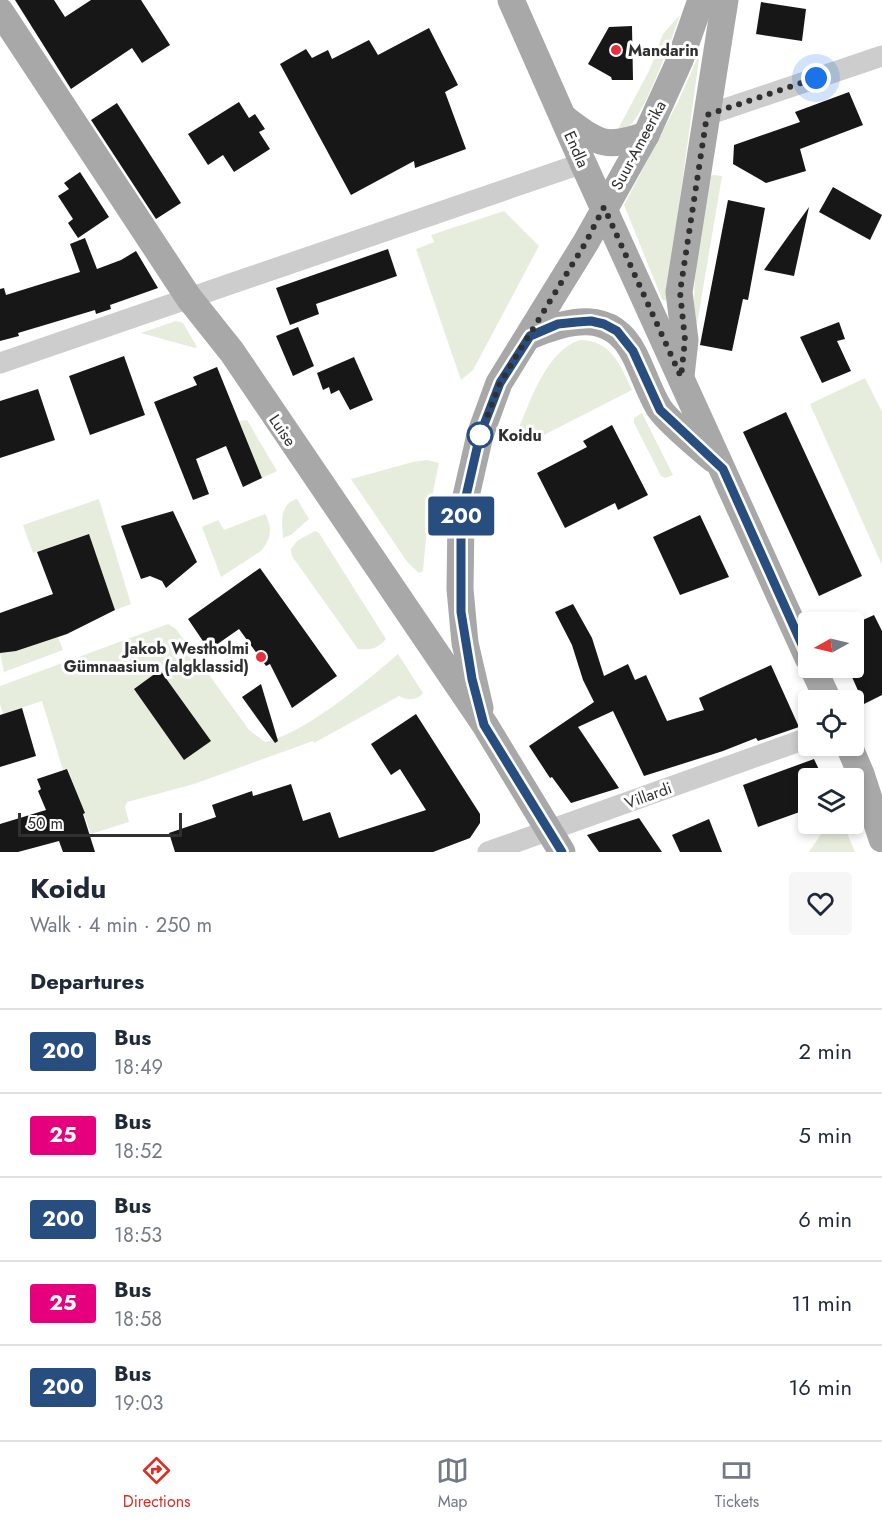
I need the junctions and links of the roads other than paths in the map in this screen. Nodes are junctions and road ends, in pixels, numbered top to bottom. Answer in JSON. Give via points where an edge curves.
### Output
{"nodes":[{"id":1,"x":511,"y":0,"type":"edge"},
{"id":2,"x":701,"y":0,"type":"edge"},
{"id":3,"x":725,"y":0,"type":"edge"},
{"id":4,"x":0,"y":11,"type":"edge"},
{"id":5,"x":882,"y":56,"type":"edge"},
{"id":6,"x":707,"y":115,"type":"junction"},
{"id":7,"x":564,"y":118,"type":"junction"},
{"id":8,"x":646,"y":135,"type":"junction"},
{"id":9,"x":583,"y":163,"type":"junction"},
{"id":10,"x":604,"y":207,"type":"junction"},
{"id":11,"x":189,"y":298,"type":"junction"},
{"id":12,"x":530,"y":336,"type":"junction"},
{"id":13,"x":0,"y":363,"type":"edge"},
{"id":14,"x":681,"y":377,"type":"junction"},
{"id":15,"x":723,"y":469,"type":"junction"},
{"id":16,"x":798,"y":636,"type":"edge"},
{"id":17,"x":484,"y":725,"type":"junction"},
{"id":18,"x":798,"y":742,"type":"edge"},
{"id":19,"x":853,"y":756,"type":"edge"},
{"id":20,"x":882,"y":839,"type":"edge"},
{"id":21,"x":555,"y":841,"type":"edge"},
{"id":22,"x":488,"y":852,"type":"edge"}],
"edges":[{"from":1,"to":7,"type":"main road","name":"Endla"},
{"from":2,"to":8,"type":"main road","name":"Suur-Ameerika","via":[[680,60]]},
{"from":3,"to":6,"type":"main road"},
{"from":4,"to":11,"type":"main road","name":"Luise"},
{"from":5,"to":6,"type":"street"},
{"from":6,"to":14,"type":"main road","via":[[680,292],[685,340]]},
{"from":7,"to":8,"type":"main road","via":[[590,137],[607,143],[624,143]]},
{"from":7,"to":9,"type":"main road","name":"Endla"},
{"from":8,"to":10,"type":"main road","name":"Suur-Ameerika"},
{"from":9,"to":10,"type":"main road","name":"Endla"},
{"from":9,"to":11,"type":"street"},
{"from":10,"to":12,"type":"main road","name":"Suur-Ameerika"},
{"from":10,"to":14,"type":"main road","name":"Endla"},
{"from":11,"to":13,"type":"street"},
{"from":11,"to":17,"type":"main road","name":"Luise","via":[[232,352]]},
{"from":12,"to":15,"type":"main road","via":[[558,324],[591,321],[617,331],[633,351],[660,410]]},
{"from":12,"to":17,"type":"main road","name":"Suur-Ameerika","via":[[495,393],[480,435],[461,518],[461,612]]},
{"from":14,"to":15,"type":"main road","name":"Endla"},
{"from":15,"to":16,"type":"main road","name":"Endla"},
{"from":17,"to":21,"type":"main road","name":"Luise"},
{"from":18,"to":21,"type":"street","name":"Villardi"},
{"from":19,"to":20,"type":"main road"},
{"from":21,"to":22,"type":"street","name":"Villardi"}]}
